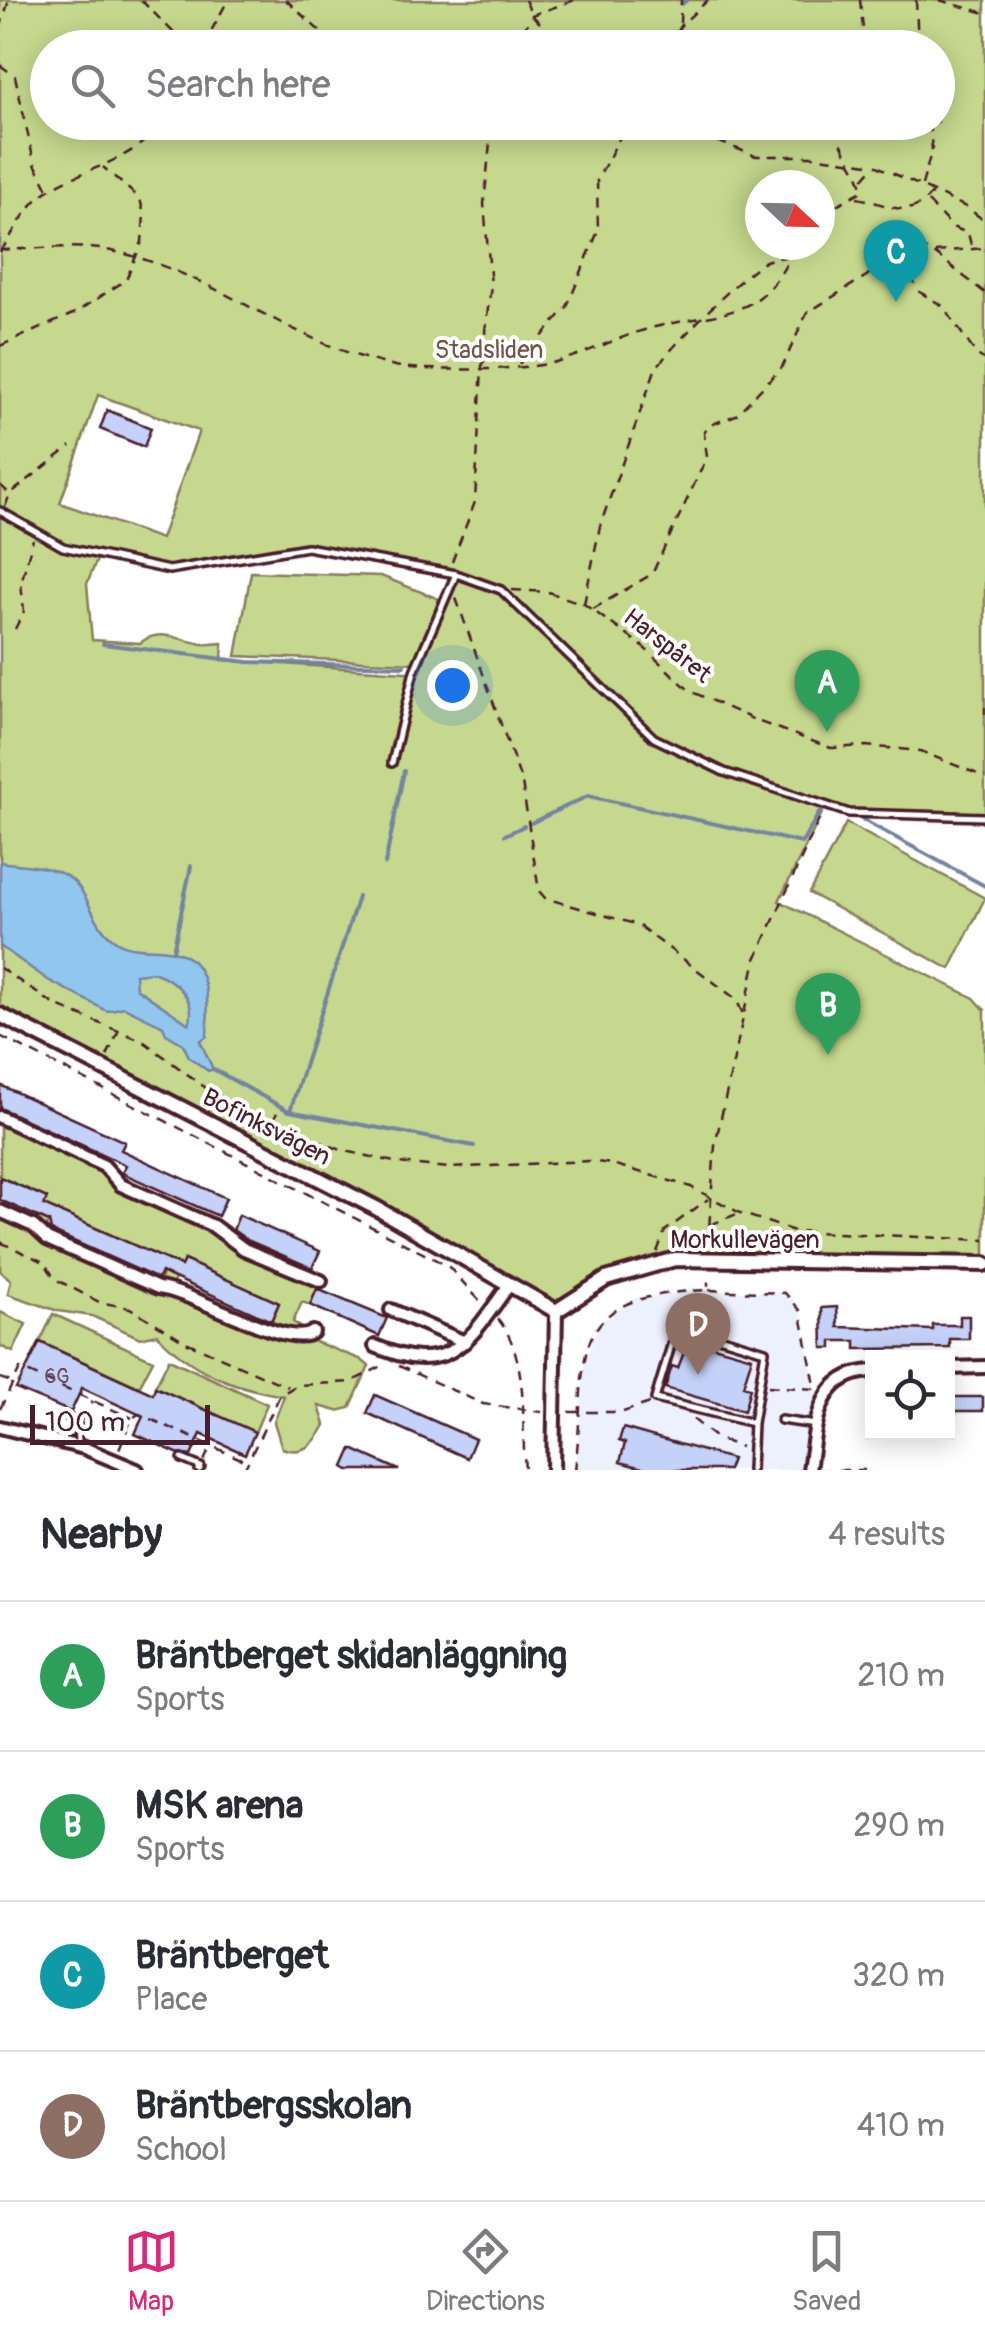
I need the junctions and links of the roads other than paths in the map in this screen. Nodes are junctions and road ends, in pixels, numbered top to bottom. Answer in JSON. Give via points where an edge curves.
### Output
{"nodes":[{"id":1,"x":2,"y":512,"type":"edge"},
{"id":2,"x":452,"y":574,"type":"junction"},
{"id":3,"x":392,"y":763,"type":"dead end"},
{"id":4,"x":985,"y":816,"type":"edge"},
{"id":5,"x":0,"y":1015,"type":"edge"},
{"id":6,"x":0,"y":1117,"type":"edge"},
{"id":7,"x":0,"y":1211,"type":"edge"},
{"id":8,"x":985,"y":1264,"type":"edge"},
{"id":9,"x":321,"y":1281,"type":"dead end"},
{"id":10,"x":509,"y":1285,"type":"junction"},
{"id":11,"x":391,"y":1310,"type":"dead end"},
{"id":12,"x":556,"y":1310,"type":"junction"},
{"id":13,"x":313,"y":1332,"type":"dead end"},
{"id":14,"x":465,"y":1342,"type":"junction"},
{"id":15,"x":375,"y":1346,"type":"dead end"},
{"id":16,"x":985,"y":1366,"type":"edge"},
{"id":17,"x":955,"y":1368,"type":"edge"},
{"id":18,"x":865,"y":1374,"type":"edge"},
{"id":19,"x":69,"y":1418,"type":"dead end"},
{"id":20,"x":781,"y":1420,"type":"dead end"},
{"id":21,"x":752,"y":1422,"type":"junction"},
{"id":22,"x":816,"y":1424,"type":"junction"},
{"id":23,"x":0,"y":1428,"type":"edge"},
{"id":24,"x":76,"y":1446,"type":"junction"},
{"id":25,"x":182,"y":1459,"type":"dead end"},
{"id":26,"x":200,"y":1468,"type":"edge"},
{"id":27,"x":138,"y":1470,"type":"edge"},
{"id":28,"x":554,"y":1470,"type":"edge"},
{"id":29,"x":751,"y":1470,"type":"edge"},
{"id":30,"x":809,"y":1470,"type":"edge"}],
"edges":[{"from":1,"to":2,"type":"lane","via":[[35,535],[82,554],[168,570],[307,547]]},
{"from":2,"to":3,"type":"lane","via":[[414,671]]},
{"from":2,"to":4,"type":"lane","via":[[500,590],[654,738],[724,772],[825,807]]},
{"from":5,"to":10,"type":"street","name":"Bofinksvägen","via":[[376,1208]]},
{"from":6,"to":9,"type":"street","via":[[104,1166],[120,1185],[213,1226],[244,1249]]},
{"from":7,"to":13,"type":"street","via":[[47,1240],[158,1288],[176,1289],[272,1331],[301,1338]]},
{"from":8,"to":12,"type":"street","name":"Morkullevägen","via":[[700,1258],[606,1279]]},
{"from":10,"to":12,"type":"street","name":"Bofinksvägen"},
{"from":10,"to":14,"type":"street"},
{"from":11,"to":14,"type":"street"},
{"from":12,"to":28,"type":"street"},
{"from":14,"to":15,"type":"street","via":[[428,1360]]},
{"from":16,"to":17,"type":"street"},
{"from":18,"to":22,"type":"street","via":[[838,1380],[819,1406]]},
{"from":19,"to":24,"type":"lane","via":[[77,1424]]},
{"from":20,"to":22,"type":"lane"},
{"from":21,"to":21,"type":"lane","via":[[764,1351],[708,1332],[688,1330],[673,1339],[655,1399]]},
{"from":21,"to":29,"type":"lane"},
{"from":22,"to":30,"type":"street"},
{"from":23,"to":24,"type":"street"},
{"from":24,"to":27,"type":"street"},
{"from":25,"to":26,"type":"lane"}]}
